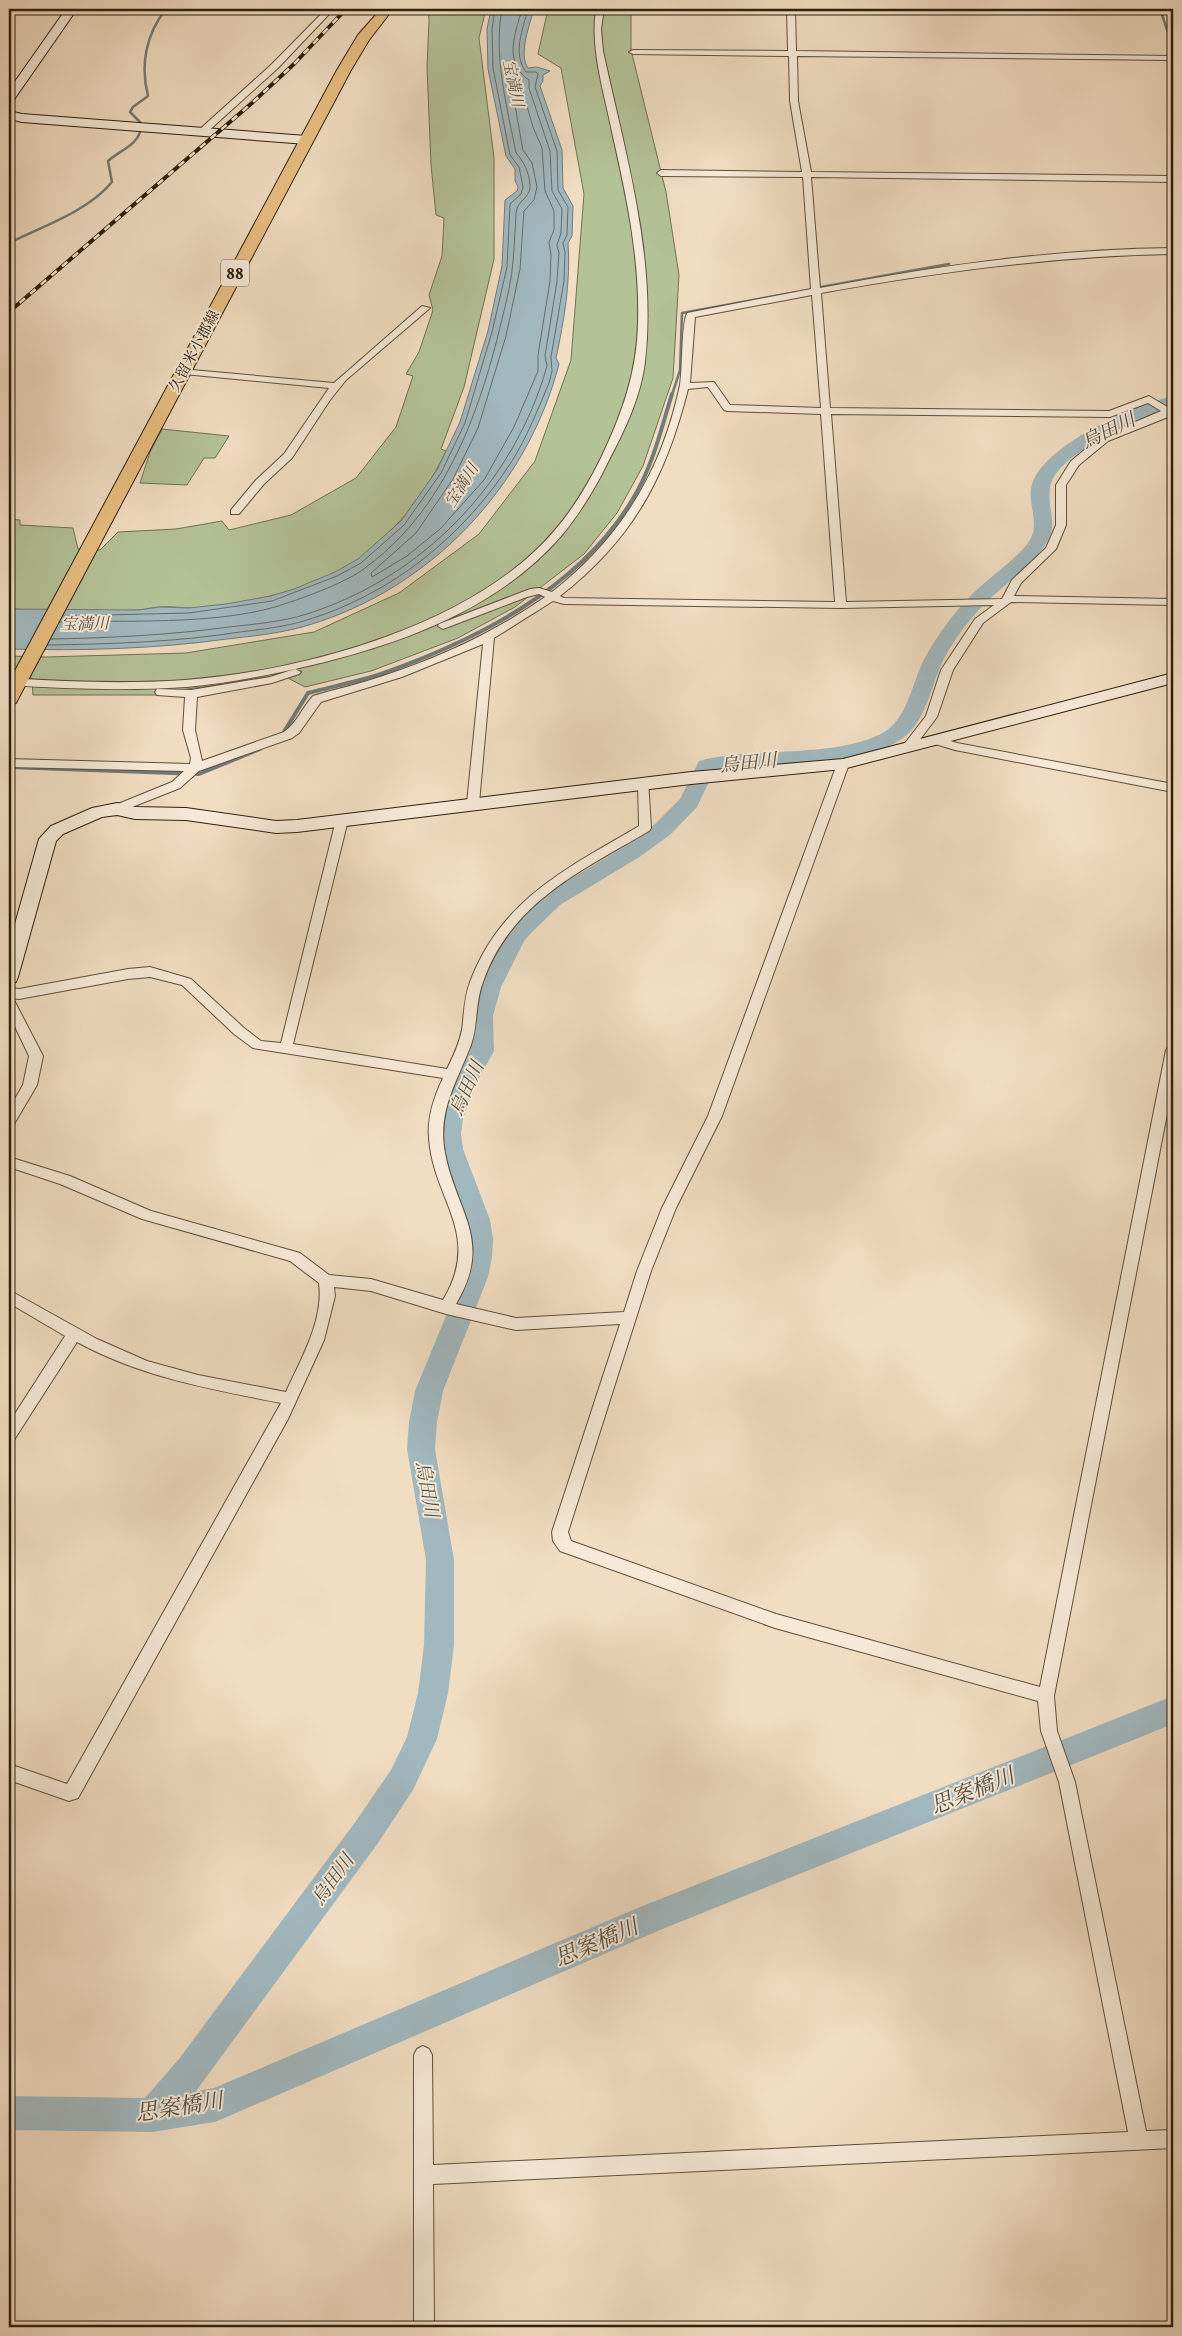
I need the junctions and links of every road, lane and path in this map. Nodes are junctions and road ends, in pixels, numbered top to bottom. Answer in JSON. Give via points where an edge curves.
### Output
{"nodes":[{"id":1,"x":71,"y":9,"type":"edge"},
{"id":2,"x":330,"y":9,"type":"edge"},
{"id":3,"x":353,"y":9,"type":"edge"},
{"id":4,"x":600,"y":9,"type":"edge"},
{"id":5,"x":791,"y":9,"type":"edge"},
{"id":6,"x":1172,"y":9,"type":"edge"},
{"id":7,"x":386,"y":10,"type":"edge"},
{"id":8,"x":1173,"y":14,"type":"edge"},
{"id":9,"x":633,"y":52,"type":"dead end"},
{"id":10,"x":792,"y":54,"type":"junction"},
{"id":11,"x":1172,"y":58,"type":"edge"},
{"id":12,"x":9,"y":98,"type":"edge"},
{"id":13,"x":9,"y":114,"type":"edge"},
{"id":14,"x":202,"y":132,"type":"junction"},
{"id":15,"x":307,"y":140,"type":"junction"},
{"id":16,"x":661,"y":174,"type":"dead end"},
{"id":17,"x":807,"y":175,"type":"junction"},
{"id":18,"x":1173,"y":179,"type":"edge"},
{"id":19,"x":1173,"y":252,"type":"edge"},
{"id":20,"x":816,"y":292,"type":"junction"},
{"id":21,"x":425,"y":308,"type":"dead end"},
{"id":22,"x":184,"y":371,"type":"junction"},
{"id":23,"x":336,"y":386,"type":"junction"},
{"id":24,"x":684,"y":386,"type":"junction"},
{"id":25,"x":826,"y":410,"type":"junction"},
{"id":26,"x":1170,"y":411,"type":"edge"},
{"id":27,"x":236,"y":512,"type":"dead end"},
{"id":28,"x":552,"y":598,"type":"junction"},
{"id":29,"x":1007,"y":600,"type":"junction"},
{"id":30,"x":1173,"y":602,"type":"edge"},
{"id":31,"x":841,"y":605,"type":"junction"},
{"id":32,"x":489,"y":636,"type":"junction"},
{"id":33,"x":394,"y":639,"type":"junction"},
{"id":34,"x":315,"y":662,"type":"junction"},
{"id":35,"x":1173,"y":678,"type":"edge"},
{"id":36,"x":15,"y":681,"type":"edge"},
{"id":37,"x":118,"y":686,"type":"junction"},
{"id":38,"x":191,"y":694,"type":"junction"},
{"id":39,"x":9,"y":699,"type":"edge"},
{"id":40,"x":936,"y":740,"type":"junction"},
{"id":41,"x":908,"y":747,"type":"junction"},
{"id":42,"x":9,"y":763,"type":"edge"},
{"id":43,"x":843,"y":764,"type":"junction"},
{"id":44,"x":195,"y":768,"type":"junction"},
{"id":45,"x":644,"y":783,"type":"junction"},
{"id":46,"x":1173,"y":788,"type":"edge"},
{"id":47,"x":473,"y":803,"type":"junction"},
{"id":48,"x":117,"y":809,"type":"junction"},
{"id":49,"x":342,"y":820,"type":"junction"},
{"id":50,"x":9,"y":977,"type":"edge"},
{"id":51,"x":9,"y":993,"type":"edge"},
{"id":52,"x":9,"y":1002,"type":"edge"},
{"id":53,"x":286,"y":1048,"type":"junction"},
{"id":54,"x":1173,"y":1050,"type":"edge"},
{"id":55,"x":452,"y":1074,"type":"junction"},
{"id":56,"x":9,"y":1120,"type":"edge"},
{"id":57,"x":9,"y":1162,"type":"edge"},
{"id":58,"x":326,"y":1280,"type":"junction"},
{"id":59,"x":9,"y":1296,"type":"edge"},
{"id":60,"x":450,"y":1309,"type":"junction"},
{"id":61,"x":630,"y":1317,"type":"junction"},
{"id":62,"x":74,"y":1334,"type":"junction"},
{"id":63,"x":290,"y":1399,"type":"junction"},
{"id":64,"x":9,"y":1435,"type":"edge"},
{"id":65,"x":1046,"y":1696,"type":"junction"},
{"id":66,"x":9,"y":1772,"type":"edge"},
{"id":67,"x":423,"y":2055,"type":"dead end"},
{"id":68,"x":1173,"y":2139,"type":"edge"},
{"id":69,"x":1139,"y":2141,"type":"junction"},
{"id":70,"x":424,"y":2175,"type":"junction"},
{"id":71,"x":424,"y":2327,"type":"edge"}],
"edges":[{"from":1,"to":12,"type":"street"},
{"from":2,"to":14,"type":"street","via":[[275,66]]},
{"from":3,"to":7,"type":"street"},
{"from":4,"to":33,"type":"street","via":[[598,51],[630,194],[643,302],[640,364],[628,404],[613,447],[591,491],[555,538],[486,594],[442,619]]},
{"from":5,"to":10,"type":"street"},
{"from":6,"to":8,"type":"street"},
{"from":7,"to":15,"type":"main road","name":"久留米小郡線","number":"88","via":[[363,38]]},
{"from":9,"to":10,"type":"street"},
{"from":10,"to":11,"type":"street"},
{"from":10,"to":17,"type":"street","via":[[794,101]]},
{"from":13,"to":14,"type":"street","via":[[22,118]]},
{"from":14,"to":15,"type":"street"},
{"from":15,"to":22,"type":"main road","name":"久留米小郡線","number":"88"},
{"from":16,"to":17,"type":"street"},
{"from":17,"to":18,"type":"street"},
{"from":17,"to":20,"type":"street"},
{"from":19,"to":20,"type":"street","via":[[1116,251],[974,265]]},
{"from":20,"to":24,"type":"street","via":[[690,315]]},
{"from":20,"to":25,"type":"street"},
{"from":21,"to":23,"type":"street"},
{"from":22,"to":23,"type":"street"},
{"from":22,"to":36,"type":"main road","name":"久留米小郡線","number":"88"},
{"from":23,"to":27,"type":"street","via":[[288,456],[260,482]]},
{"from":24,"to":25,"type":"street","via":[[711,384],[727,408]]},
{"from":24,"to":28,"type":"street","via":[[668,440],[642,498],[601,555]]},
{"from":25,"to":26,"type":"street","via":[[1110,414],[1149,399]]},
{"from":25,"to":31,"type":"street"},
{"from":26,"to":29,"type":"street","via":[[1104,438],[1074,462],[1061,485],[1061,525],[1056,542],[1012,587]]},
{"from":28,"to":31,"type":"street","via":[[564,601]]},
{"from":28,"to":32,"type":"street"},
{"from":28,"to":33,"type":"street","via":[[538,590],[529,592],[424,633]]},
{"from":29,"to":30,"type":"street"},
{"from":29,"to":31,"type":"street","via":[[964,604]]},
{"from":29,"to":41,"type":"street","via":[[979,621],[959,649],[947,670],[930,717]]},
{"from":32,"to":44,"type":"street","via":[[423,666],[317,699],[288,735]]},
{"from":32,"to":47,"type":"street"},
{"from":33,"to":34,"type":"street"},
{"from":34,"to":37,"type":"street","via":[[217,680]]},
{"from":34,"to":38,"type":"street","via":[[272,680]]},
{"from":35,"to":40,"type":"street"},
{"from":36,"to":37,"type":"street"},
{"from":36,"to":39,"type":"main road","name":"久留米小郡線","number":"88"},
{"from":37,"to":38,"type":"street"},
{"from":38,"to":44,"type":"street","via":[[189,730],[197,758]]},
{"from":40,"to":41,"type":"street"},
{"from":40,"to":46,"type":"street"},
{"from":41,"to":43,"type":"street"},
{"from":42,"to":44,"type":"street"},
{"from":43,"to":45,"type":"street"},
{"from":43,"to":61,"type":"street","via":[[715,1116],[666,1217]]},
{"from":44,"to":48,"type":"street","via":[[176,785]]},
{"from":45,"to":47,"type":"street"},
{"from":45,"to":55,"type":"street","via":[[645,828],[559,879],[518,912],[495,944],[470,999],[465,1044]]},
{"from":47,"to":49,"type":"street"},
{"from":48,"to":49,"type":"street","via":[[135,813],[210,816],[276,827]]},
{"from":48,"to":50,"type":"street","via":[[98,812],[57,830],[48,839]]},
{"from":49,"to":53,"type":"street"},
{"from":51,"to":53,"type":"street","via":[[150,972],[186,982],[238,1031],[258,1045]]},
{"from":52,"to":56,"type":"street","via":[[36,1056],[30,1085]]},
{"from":53,"to":55,"type":"street"},
{"from":54,"to":65,"type":"street"},
{"from":55,"to":60,"type":"street","via":[[437,1107],[434,1127],[438,1154],[463,1222],[465,1251],[462,1278]]},
{"from":57,"to":58,"type":"street","via":[[148,1214],[296,1257]]},
{"from":58,"to":60,"type":"street","via":[[371,1286]]},
{"from":58,"to":63,"type":"street","via":[[328,1296],[316,1340]]},
{"from":59,"to":62,"type":"street"},
{"from":60,"to":61,"type":"street","via":[[516,1324]]},
{"from":61,"to":65,"type":"street","via":[[560,1532],[561,1541],[566,1546],[775,1621]]},
{"from":62,"to":63,"type":"street","via":[[143,1366]]},
{"from":62,"to":64,"type":"street"},
{"from":63,"to":66,"type":"street","via":[[284,1415],[72,1792]]},
{"from":65,"to":69,"type":"street","via":[[1049,1731],[1067,1782]]},
{"from":67,"to":70,"type":"street"},
{"from":68,"to":69,"type":"street"},
{"from":69,"to":70,"type":"street"},
{"from":70,"to":71,"type":"street"}]}
